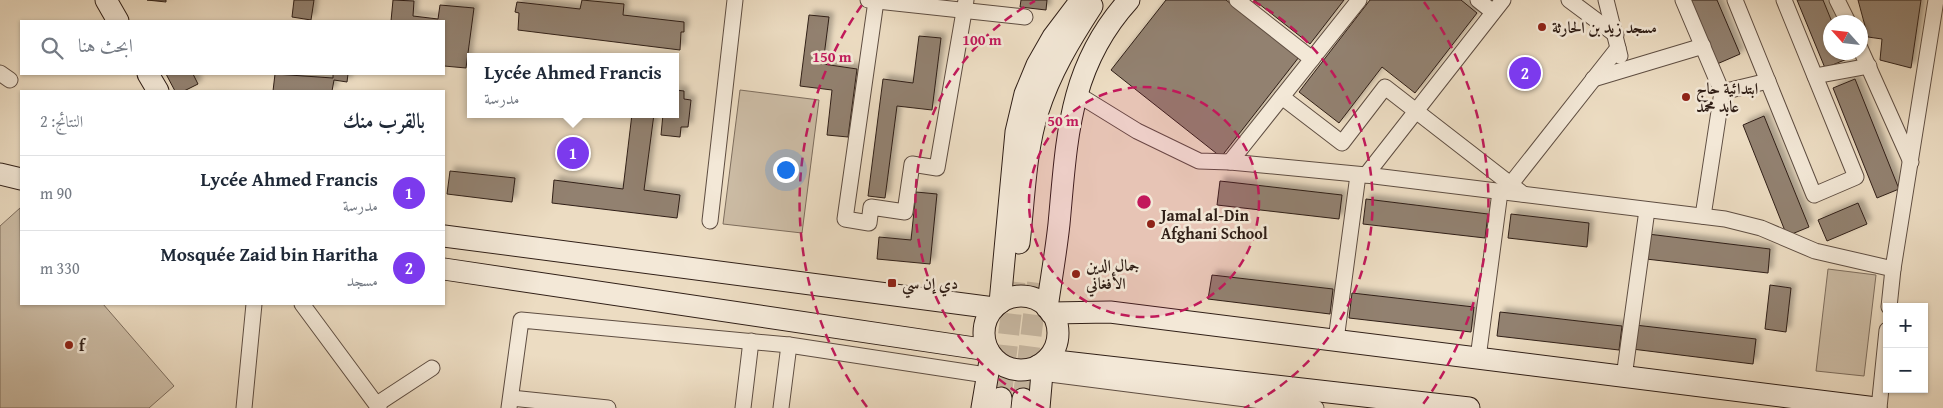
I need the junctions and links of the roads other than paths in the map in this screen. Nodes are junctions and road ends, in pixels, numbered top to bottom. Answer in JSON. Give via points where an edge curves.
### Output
{"nodes":[{"id":1,"x":106,"y":0,"type":"edge"},
{"id":2,"x":734,"y":0,"type":"edge"},
{"id":3,"x":872,"y":0,"type":"edge"},
{"id":4,"x":1082,"y":0,"type":"edge"},
{"id":5,"x":1096,"y":0,"type":"edge"},
{"id":6,"x":1129,"y":0,"type":"edge"},
{"id":7,"x":1237,"y":0,"type":"edge"},
{"id":8,"x":1359,"y":0,"type":"edge"},
{"id":9,"x":1478,"y":0,"type":"edge"},
{"id":10,"x":1503,"y":0,"type":"edge"},
{"id":11,"x":1568,"y":0,"type":"edge"},
{"id":12,"x":1606,"y":0,"type":"edge"},
{"id":13,"x":1683,"y":0,"type":"edge"},
{"id":14,"x":1735,"y":0,"type":"edge"},
{"id":15,"x":1784,"y":0,"type":"edge"},
{"id":16,"x":1838,"y":0,"type":"edge"},
{"id":17,"x":1936,"y":0,"type":"edge"},
{"id":18,"x":965,"y":5,"type":"edge"},
{"id":19,"x":1493,"y":12,"type":"junction"},
{"id":20,"x":1845,"y":15,"type":"edge"},
{"id":21,"x":1025,"y":17,"type":"dead end"},
{"id":22,"x":1112,"y":19,"type":"junction"},
{"id":23,"x":117,"y":20,"type":"edge"},
{"id":24,"x":1617,"y":42,"type":"junction"},
{"id":25,"x":1703,"y":46,"type":"junction"},
{"id":26,"x":1312,"y":59,"type":"junction"},
{"id":27,"x":1866,"y":60,"type":"edge"},
{"id":28,"x":1869,"y":66,"type":"junction"},
{"id":29,"x":1624,"y":70,"type":"junction"},
{"id":30,"x":149,"y":75,"type":"edge"},
{"id":31,"x":1815,"y":76,"type":"junction"},
{"id":32,"x":1593,"y":79,"type":"junction"},
{"id":33,"x":1768,"y":81,"type":"junction"},
{"id":34,"x":157,"y":90,"type":"edge"},
{"id":35,"x":1722,"y":92,"type":"junction"},
{"id":36,"x":1077,"y":94,"type":"junction"},
{"id":37,"x":1282,"y":97,"type":"junction"},
{"id":38,"x":1416,"y":111,"type":"junction"},
{"id":39,"x":1230,"y":162,"type":"junction"},
{"id":40,"x":1911,"y":162,"type":"junction"},
{"id":41,"x":0,"y":174,"type":"edge"},
{"id":42,"x":1362,"y":175,"type":"junction"},
{"id":43,"x":20,"y":179,"type":"edge"},
{"id":44,"x":1505,"y":188,"type":"junction"},
{"id":45,"x":1646,"y":210,"type":"junction"},
{"id":46,"x":1703,"y":216,"type":"junction"},
{"id":47,"x":710,"y":221,"type":"dead end"},
{"id":48,"x":445,"y":236,"type":"edge"},
{"id":49,"x":445,"y":269,"type":"edge"},
{"id":50,"x":1893,"y":269,"type":"junction"},
{"id":51,"x":1038,"y":280,"type":"tunnel mouth"},
{"id":52,"x":1015,"y":281,"type":"tunnel mouth"},
{"id":53,"x":1889,"y":303,"type":"edge"},
{"id":54,"x":254,"y":305,"type":"edge"},
{"id":55,"x":303,"y":305,"type":"edge"},
{"id":56,"x":997,"y":306,"type":"junction"},
{"id":57,"x":1049,"y":311,"type":"junction"},
{"id":58,"x":1336,"y":340,"type":"junction"},
{"id":59,"x":751,"y":342,"type":"junction"},
{"id":60,"x":789,"y":345,"type":"junction"},
{"id":61,"x":1885,"y":348,"type":"edge"},
{"id":62,"x":989,"y":352,"type":"junction"},
{"id":63,"x":1478,"y":358,"type":"junction"},
{"id":64,"x":1042,"y":366,"type":"junction"},
{"id":65,"x":432,"y":368,"type":"dead end"},
{"id":66,"x":986,"y":375,"type":"junction"},
{"id":67,"x":1624,"y":376,"type":"junction"},
{"id":68,"x":510,"y":403,"type":"edge"},
{"id":69,"x":1028,"y":405,"type":"edge"},
{"id":70,"x":378,"y":406,"type":"edge"},
{"id":71,"x":244,"y":408,"type":"edge"},
{"id":72,"x":608,"y":408,"type":"edge"},
{"id":73,"x":743,"y":408,"type":"edge"},
{"id":74,"x":781,"y":408,"type":"edge"},
{"id":75,"x":982,"y":408,"type":"edge"},
{"id":76,"x":1316,"y":408,"type":"edge"},
{"id":77,"x":1469,"y":408,"type":"edge"},
{"id":78,"x":1877,"y":408,"type":"edge"}],
"edges":[{"from":1,"to":23,"type":"main road"},
{"from":2,"to":47,"type":"street"},
{"from":3,"to":18,"type":"street"},
{"from":3,"to":18,"type":"street","via":[[845,219],[869,223],[871,207],[905,212],[912,164],[937,168]]},
{"from":4,"to":56,"type":"main road","via":[[1053,37],[1025,94],[1016,132]]},
{"from":5,"to":52,"type":"main road","via":[[1056,64],[1037,113],[1031,138]]},
{"from":6,"to":22,"type":"main road"},
{"from":7,"to":26,"type":"street"},
{"from":8,"to":26,"type":"street"},
{"from":9,"to":19,"type":"street"},
{"from":10,"to":19,"type":"street"},
{"from":11,"to":24,"type":"street"},
{"from":12,"to":24,"type":"street"},
{"from":13,"to":25,"type":"street"},
{"from":14,"to":33,"type":"street"},
{"from":15,"to":31,"type":"street"},
{"from":16,"to":20,"type":"street"},
{"from":17,"to":40,"type":"street"},
{"from":18,"to":21,"type":"street"},
{"from":19,"to":38,"type":"street"},
{"from":22,"to":36,"type":"main road","via":[[1093,50]]},
{"from":22,"to":51,"type":"main road","via":[[1094,36],[1083,54],[1064,106],[1052,160]]},
{"from":24,"to":29,"type":"street"},
{"from":24,"to":32,"type":"street"},
{"from":25,"to":29,"type":"street"},
{"from":25,"to":35,"type":"street"},
{"from":26,"to":37,"type":"street"},
{"from":27,"to":28,"type":"street"},
{"from":28,"to":31,"type":"street"},
{"from":28,"to":40,"type":"street"},
{"from":29,"to":32,"type":"street"},
{"from":30,"to":34,"type":"main road"},
{"from":31,"to":33,"type":"street","via":[[1856,178],[1814,195]]},
{"from":32,"to":44,"type":"street"},
{"from":33,"to":35,"type":"street"},
{"from":35,"to":46,"type":"street"},
{"from":36,"to":39,"type":"street","via":[[1137,131],[1199,161]]},
{"from":36,"to":57,"type":"main road","via":[[1068,136]]},
{"from":37,"to":38,"type":"street","via":[[1342,143],[1386,87]]},
{"from":37,"to":39,"type":"street"},
{"from":38,"to":42,"type":"street"},
{"from":38,"to":44,"type":"street"},
{"from":39,"to":42,"type":"street"},
{"from":40,"to":50,"type":"street"},
{"from":41,"to":43,"type":"main road"},
{"from":42,"to":44,"type":"street"},
{"from":42,"to":58,"type":"street"},
{"from":44,"to":45,"type":"street","via":[[1524,195]]},
{"from":44,"to":63,"type":"street"},
{"from":45,"to":46,"type":"street"},
{"from":45,"to":67,"type":"street"},
{"from":46,"to":50,"type":"street","via":[[1740,222],[1815,251]]},
{"from":48,"to":56,"type":"main road"},
{"from":49,"to":62,"type":"main road"},
{"from":50,"to":53,"type":"street"},
{"from":54,"to":71,"type":"street"},
{"from":55,"to":70,"type":"street"},
{"from":56,"to":57,"type":"main road","via":[[1020,296],[1034,300]]},
{"from":56,"to":62,"type":"main road","via":[[986,321],[984,332]]},
{"from":57,"to":58,"type":"main road","via":[[1110,312]]},
{"from":57,"to":64,"type":"main road","via":[[1057,330],[1056,342]]},
{"from":58,"to":63,"type":"main road"},
{"from":59,"to":60,"type":"street"},
{"from":59,"to":68,"type":"street","via":[[521,320]]},
{"from":59,"to":73,"type":"street"},
{"from":60,"to":66,"type":"street"},
{"from":60,"to":74,"type":"street"},
{"from":61,"to":78,"type":"street"},
{"from":62,"to":64,"type":"main road","via":[[998,362],[1012,369],[1028,370]]},
{"from":62,"to":66,"type":"main road"},
{"from":63,"to":67,"type":"main road"},
{"from":64,"to":69,"type":"main road"},
{"from":64,"to":76,"type":"street"},
{"from":64,"to":77,"type":"main road"},
{"from":65,"to":70,"type":"street"},
{"from":66,"to":75,"type":"main road"},
{"from":67,"to":78,"type":"main road"},
{"from":68,"to":72,"type":"street"}]}
